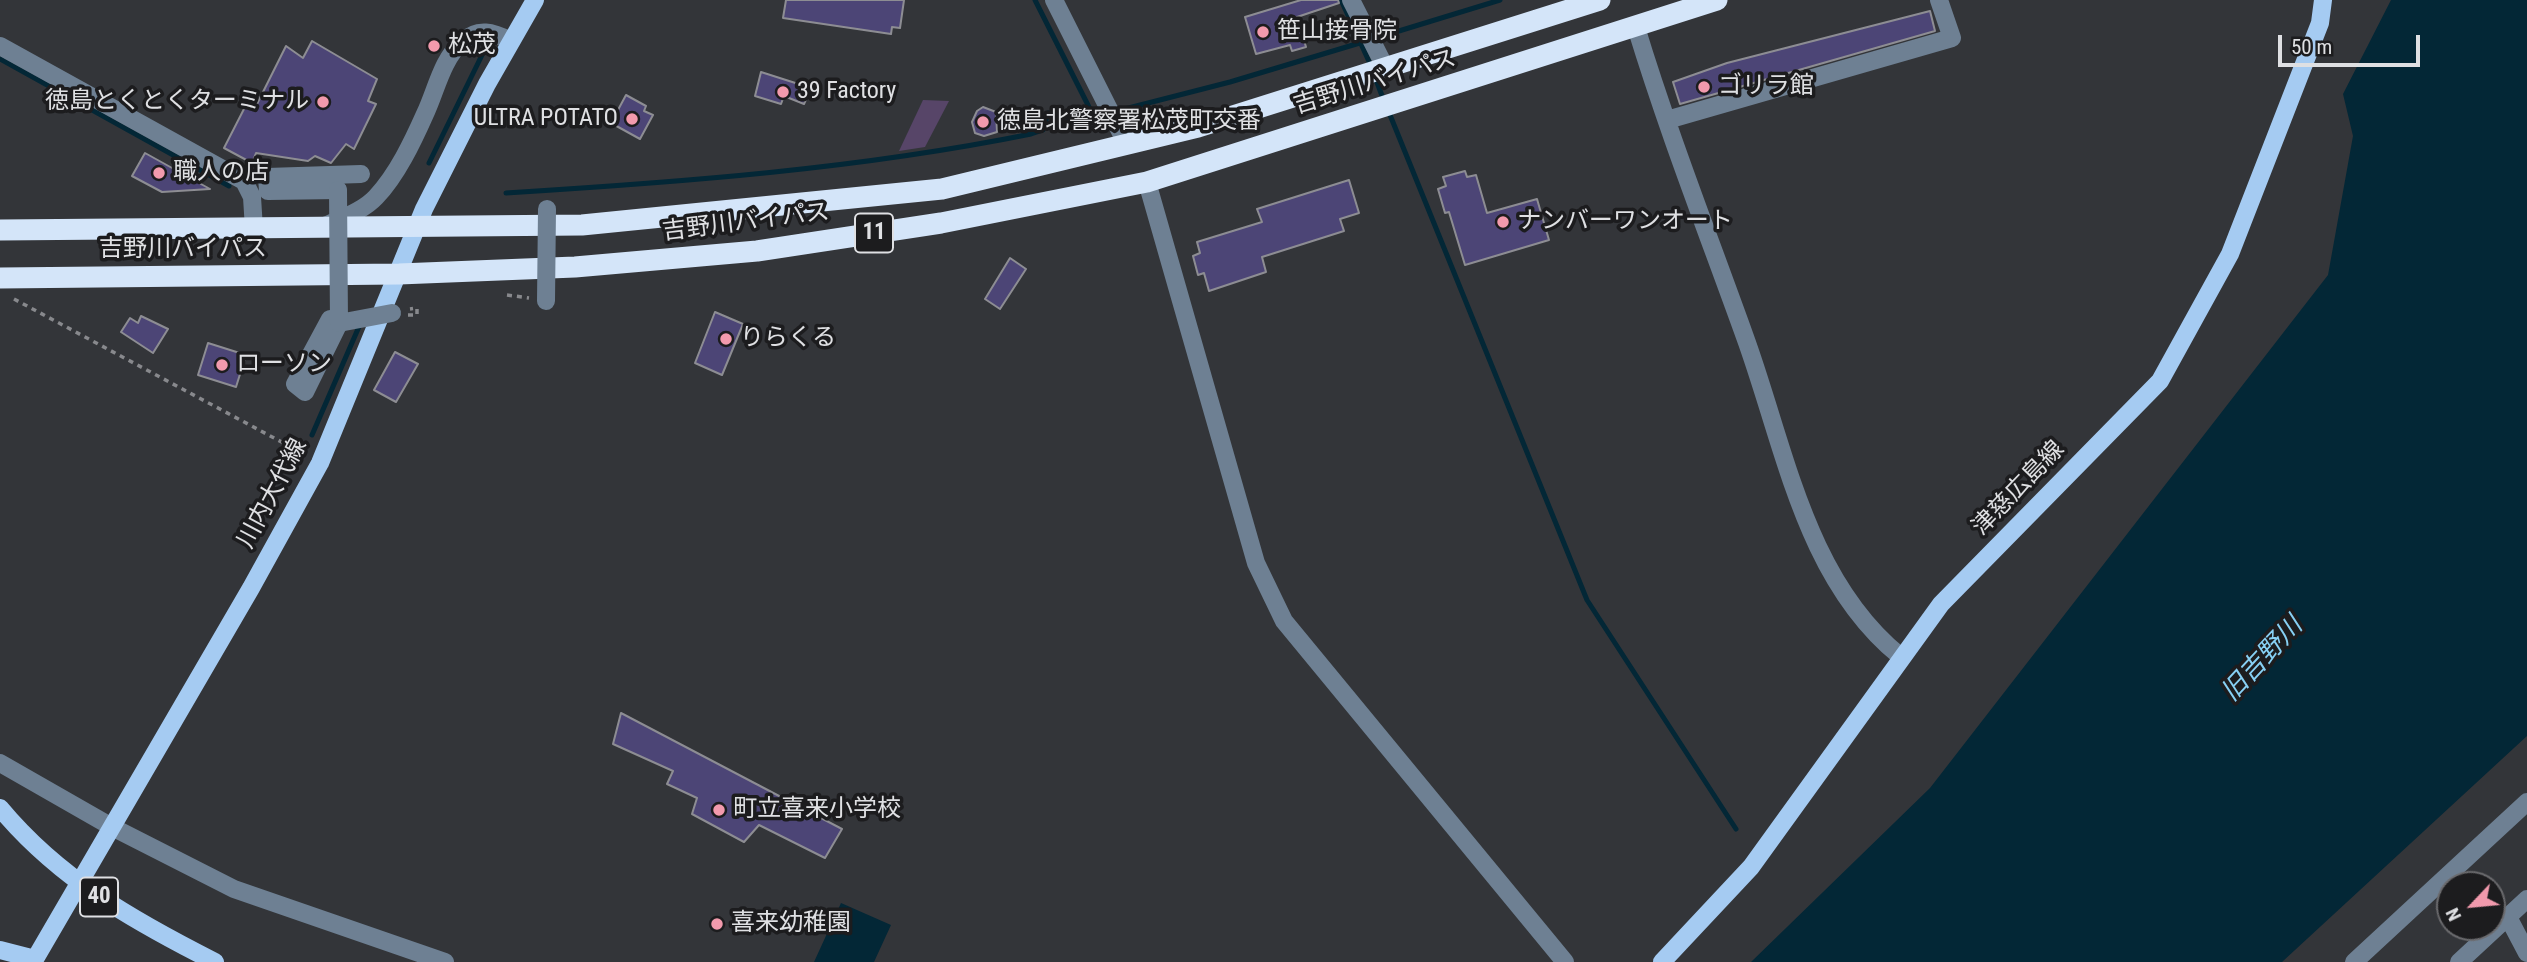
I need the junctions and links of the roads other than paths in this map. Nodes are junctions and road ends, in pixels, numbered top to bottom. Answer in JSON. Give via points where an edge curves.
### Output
{"nodes":[{"id":1,"x":534,"y":0,"type":"edge"},
{"id":2,"x":1054,"y":0,"type":"edge"},
{"id":3,"x":1351,"y":0,"type":"edge"},
{"id":4,"x":1600,"y":0,"type":"edge"},
{"id":5,"x":1717,"y":0,"type":"edge"},
{"id":6,"x":1939,"y":0,"type":"edge"},
{"id":7,"x":2323,"y":0,"type":"edge"},
{"id":8,"x":1636,"y":27,"type":"junction"},
{"id":9,"x":511,"y":41,"type":"junction"},
{"id":10,"x":0,"y":47,"type":"edge"},
{"id":11,"x":1385,"y":67,"type":"junction"},
{"id":12,"x":1667,"y":120,"type":"junction"},
{"id":13,"x":1128,"y":145,"type":"junction"},
{"id":14,"x":361,"y":174,"type":"dead end"},
{"id":15,"x":1147,"y":182,"type":"junction"},
{"id":16,"x":547,"y":209,"type":"dead end"},
{"id":17,"x":417,"y":228,"type":"junction"},
{"id":18,"x":254,"y":229,"type":"junction"},
{"id":19,"x":318,"y":229,"type":"junction"},
{"id":20,"x":0,"y":230,"type":"edge"},
{"id":21,"x":399,"y":274,"type":"junction"},
{"id":22,"x":0,"y":278,"type":"edge"},
{"id":23,"x":546,"y":301,"type":"dead end"},
{"id":24,"x":392,"y":313,"type":"dead end"},
{"id":25,"x":1900,"y":656,"type":"junction"},
{"id":26,"x":0,"y":763,"type":"edge"},
{"id":27,"x":2527,"y":802,"type":"edge"},
{"id":28,"x":0,"y":808,"type":"edge"},
{"id":29,"x":112,"y":827,"type":"junction"},
{"id":30,"x":79,"y":883,"type":"junction"},
{"id":31,"x":2527,"y":899,"type":"edge"},
{"id":32,"x":2508,"y":917,"type":"junction"},
{"id":33,"x":0,"y":950,"type":"edge"},
{"id":34,"x":2527,"y":953,"type":"edge"},
{"id":35,"x":40,"y":961,"type":"edge"},
{"id":36,"x":215,"y":962,"type":"edge"},
{"id":37,"x":445,"y":962,"type":"edge"},
{"id":38,"x":1565,"y":962,"type":"edge"},
{"id":39,"x":1662,"y":962,"type":"edge"},
{"id":40,"x":2354,"y":962,"type":"edge"},
{"id":41,"x":2459,"y":962,"type":"edge"}],
"edges":[{"from":1,"to":9,"type":"main road","name":"川内大代線"},
{"from":2,"to":13,"type":"street"},
{"from":3,"to":11,"type":"street"},
{"from":4,"to":11,"type":"highway","name":"吉野川バイパス","number":"11"},
{"from":5,"to":8,"type":"highway","name":"吉野川バイパス","number":"11"},
{"from":6,"to":12,"type":"street","via":[[1952,38]]},
{"from":7,"to":25,"type":"main road","name":"津慈広島線","via":[[2320,23],[2230,254],[2160,381],[1941,604]]},
{"from":8,"to":12,"type":"street"},
{"from":8,"to":15,"type":"highway","name":"吉野川バイパス","number":"11"},
{"from":9,"to":17,"type":"main road","name":"川内大代線"},
{"from":9,"to":19,"type":"street","via":[[484,32],[461,42],[375,199]]},
{"from":10,"to":18,"type":"street","via":[[244,181],[252,197]]},
{"from":11,"to":13,"type":"highway","name":"吉野川バイパス","number":"11"},
{"from":12,"to":25,"type":"street","via":[[1824,562],[1875,635]]},
{"from":13,"to":17,"type":"highway","name":"吉野川バイパス","number":"11","via":[[942,189],[582,225]]},
{"from":14,"to":24,"type":"street","bridge":true,"via":[[267,177],[268,191],[338,190],[335,321]]},
{"from":15,"to":21,"type":"highway","name":"吉野川バイパス","number":"11","via":[[941,223],[757,251],[575,267]]},
{"from":15,"to":38,"type":"street","via":[[1256,563],[1284,621]]},
{"from":16,"to":23,"type":"street","bridge":true},
{"from":17,"to":19,"type":"highway","name":"吉野川バイパス","number":"11"},
{"from":17,"to":21,"type":"main road","name":"川内大代線"},
{"from":18,"to":19,"type":"highway","name":"吉野川バイパス","number":"11"},
{"from":18,"to":20,"type":"highway","name":"吉野川バイパス","number":"11"},
{"from":21,"to":22,"type":"highway","name":"吉野川バイパス","number":"11"},
{"from":21,"to":29,"type":"main road","name":"川内大代線","via":[[320,463]]},
{"from":25,"to":39,"type":"main road","name":"津慈広島線","via":[[1751,867]]},
{"from":26,"to":29,"type":"street"},
{"from":27,"to":40,"type":"street"},
{"from":28,"to":30,"type":"main road","number":"40"},
{"from":29,"to":30,"type":"main road","name":"川内大代線"},
{"from":29,"to":37,"type":"street","via":[[234,889]]},
{"from":30,"to":35,"type":"main road","name":"川内大代線"},
{"from":30,"to":36,"type":"main road","number":"40","via":[[135,922]]},
{"from":31,"to":32,"type":"street"},
{"from":32,"to":34,"type":"street"},
{"from":32,"to":41,"type":"street"},
{"from":33,"to":35,"type":"main road","name":"川内大代線"}]}
